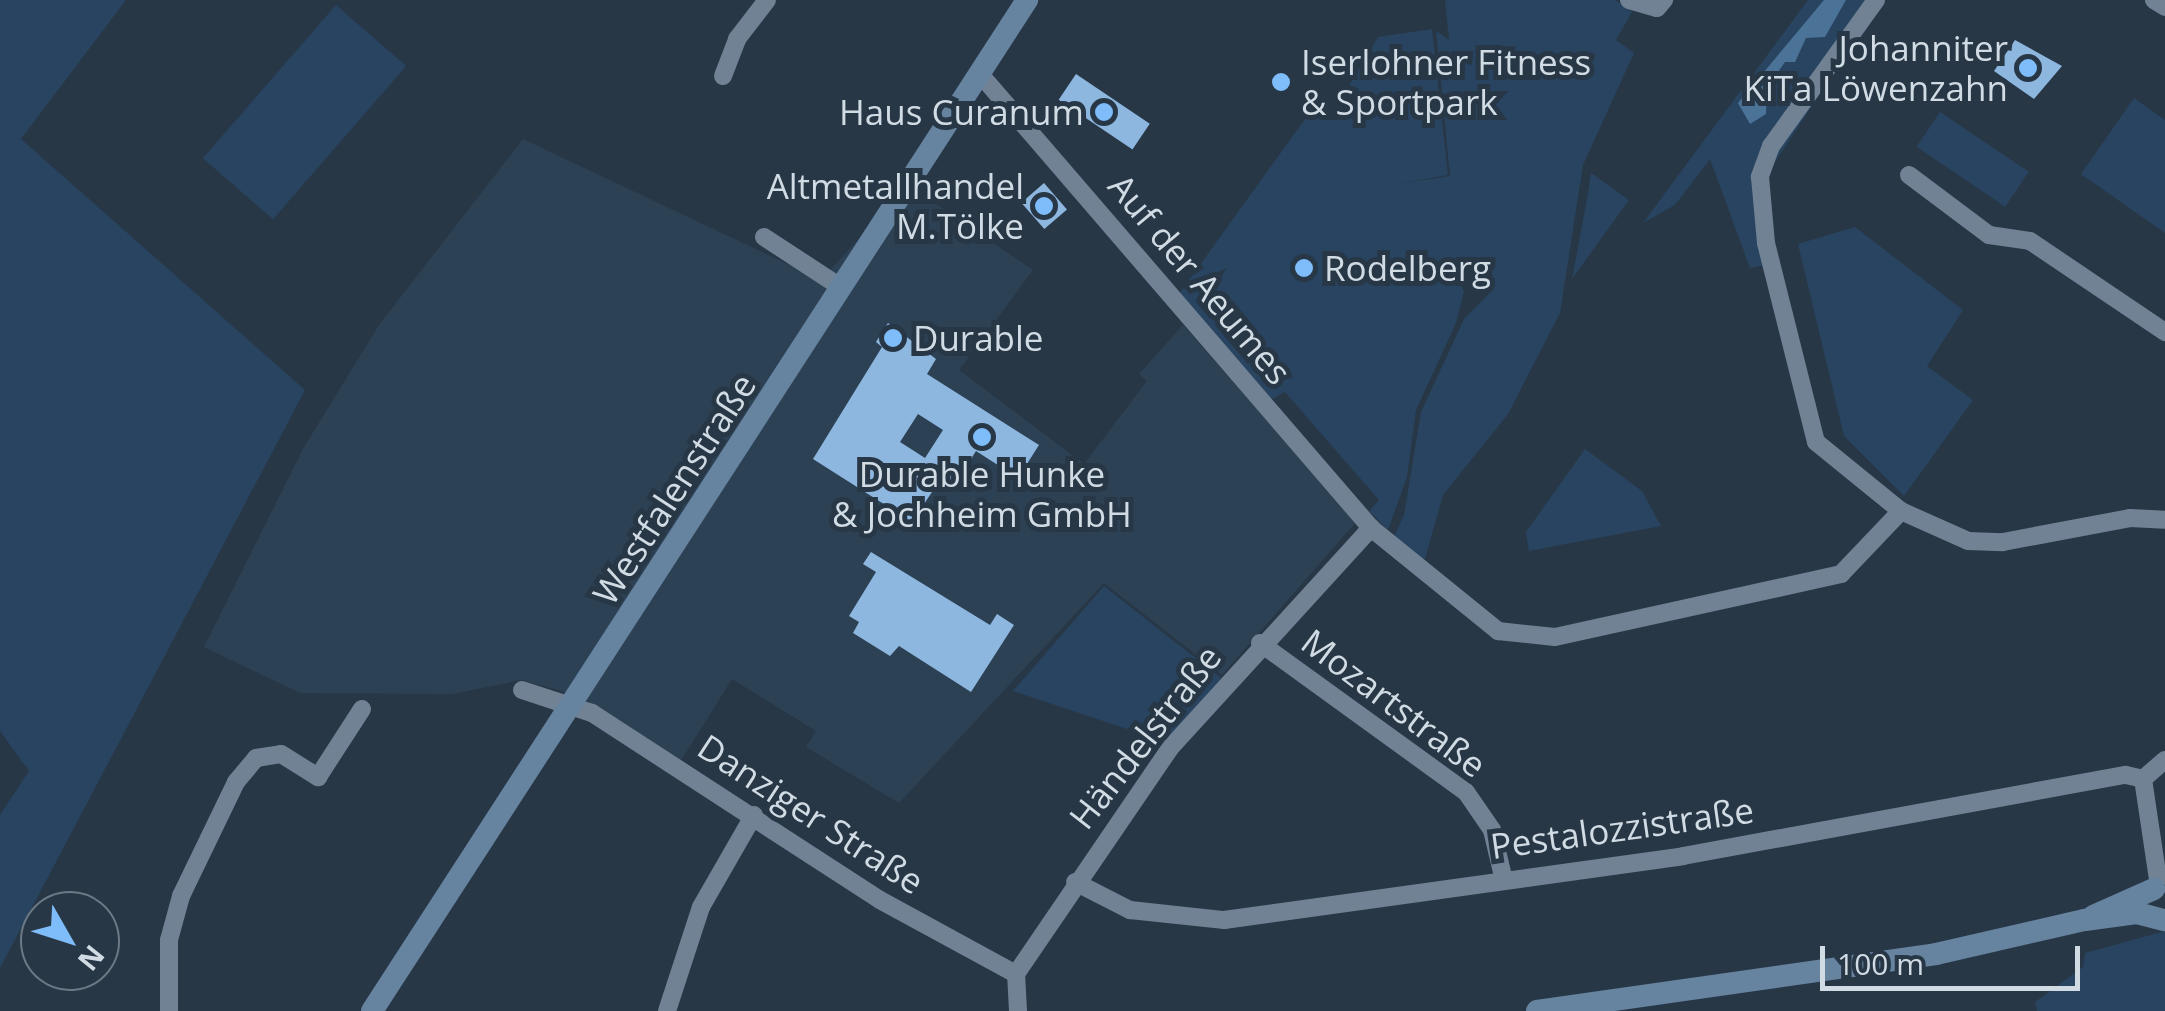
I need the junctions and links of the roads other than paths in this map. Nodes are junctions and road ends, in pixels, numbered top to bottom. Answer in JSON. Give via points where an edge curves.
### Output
{"nodes":[{"id":1,"x":767,"y":0,"type":"edge"},
{"id":2,"x":1027,"y":0,"type":"edge"},
{"id":3,"x":1629,"y":0,"type":"edge"},
{"id":4,"x":1664,"y":0,"type":"edge"},
{"id":5,"x":1876,"y":0,"type":"edge"},
{"id":6,"x":2154,"y":0,"type":"edge"},
{"id":7,"x":2165,"y":7,"type":"edge"},
{"id":8,"x":980,"y":74,"type":"junction"},
{"id":9,"x":724,"y":76,"type":"dead end"},
{"id":10,"x":1910,"y":175,"type":"dead end"},
{"id":11,"x":764,"y":237,"type":"dead end"},
{"id":12,"x":839,"y":286,"type":"junction"},
{"id":13,"x":2165,"y":332,"type":"edge"},
{"id":14,"x":1901,"y":511,"type":"junction"},
{"id":15,"x":2165,"y":520,"type":"edge"},
{"id":16,"x":1371,"y":528,"type":"junction"},
{"id":17,"x":1260,"y":643,"type":"junction"},
{"id":18,"x":522,"y":690,"type":"dead end"},
{"id":19,"x":574,"y":704,"type":"junction"},
{"id":20,"x":362,"y":709,"type":"dead end"},
{"id":21,"x":2165,"y":760,"type":"edge"},
{"id":22,"x":2144,"y":778,"type":"junction"},
{"id":23,"x":754,"y":815,"type":"junction"},
{"id":24,"x":2160,"y":821,"type":"edge"},
{"id":25,"x":1502,"y":876,"type":"junction"},
{"id":26,"x":2159,"y":880,"type":"edge"},
{"id":27,"x":1075,"y":882,"type":"junction"},
{"id":28,"x":2085,"y":920,"type":"junction"},
{"id":29,"x":2164,"y":920,"type":"edge"},
{"id":30,"x":1016,"y":974,"type":"junction"},
{"id":31,"x":169,"y":1011,"type":"edge"},
{"id":32,"x":372,"y":1011,"type":"edge"},
{"id":33,"x":667,"y":1011,"type":"edge"},
{"id":34,"x":1018,"y":1011,"type":"edge"},
{"id":35,"x":1537,"y":1011,"type":"edge"}],
"edges":[{"from":1,"to":9,"type":"street","via":[[737,39]]},
{"from":2,"to":8,"type":"main road","name":"Westfalenstraße"},
{"from":3,"to":4,"type":"street","via":[[1657,8]]},
{"from":5,"to":14,"type":"street","via":[[1771,146],[1760,209],[1808,426],[1832,458]]},
{"from":6,"to":7,"type":"street"},
{"from":8,"to":12,"type":"main road","name":"Westfalenstraße"},
{"from":8,"to":16,"type":"street","name":"Auf der Aeumes"},
{"from":10,"to":13,"type":"street","via":[[1989,234],[2030,241]]},
{"from":11,"to":12,"type":"street"},
{"from":12,"to":19,"type":"main road","name":"Westfalenstraße","via":[[782,388]]},
{"from":14,"to":15,"type":"street","via":[[1968,541],[2003,542],[2130,518]]},
{"from":14,"to":16,"type":"street","name":"Auf der Aeumes","via":[[1841,574],[1525,639],[1498,631]]},
{"from":16,"to":17,"type":"street","name":"Händelstraße"},
{"from":17,"to":25,"type":"street","name":"Mozartstraße","via":[[1466,792],[1492,830]]},
{"from":17,"to":27,"type":"street","name":"Händelstraße","via":[[1171,747]]},
{"from":18,"to":19,"type":"street","name":"Danziger Straße"},
{"from":19,"to":23,"type":"street","name":"Danziger Straße"},
{"from":19,"to":32,"type":"main road","name":"Westfalenstraße"},
{"from":20,"to":31,"type":"street","via":[[318,777],[281,754],[256,758],[236,782],[180,896],[169,940]]},
{"from":21,"to":22,"type":"street"},
{"from":22,"to":24,"type":"street"},
{"from":22,"to":25,"type":"street","name":"Pestalozzistraße","via":[[2126,775],[1683,856]]},
{"from":23,"to":30,"type":"street","name":"Danziger Straße","via":[[880,900]]},
{"from":23,"to":33,"type":"street","via":[[701,907]]},
{"from":24,"to":26,"type":"street"},
{"from":25,"to":27,"type":"street","name":"Pestalozzistraße","via":[[1224,920],[1130,910]]},
{"from":26,"to":28,"type":"main road"},
{"from":26,"to":29,"type":"main road"},
{"from":27,"to":30,"type":"street","name":"Händelstraße"},
{"from":28,"to":29,"type":"main road","via":[[2136,913]]},
{"from":28,"to":35,"type":"main road","via":[[1903,960]]},
{"from":30,"to":34,"type":"street"}]}
